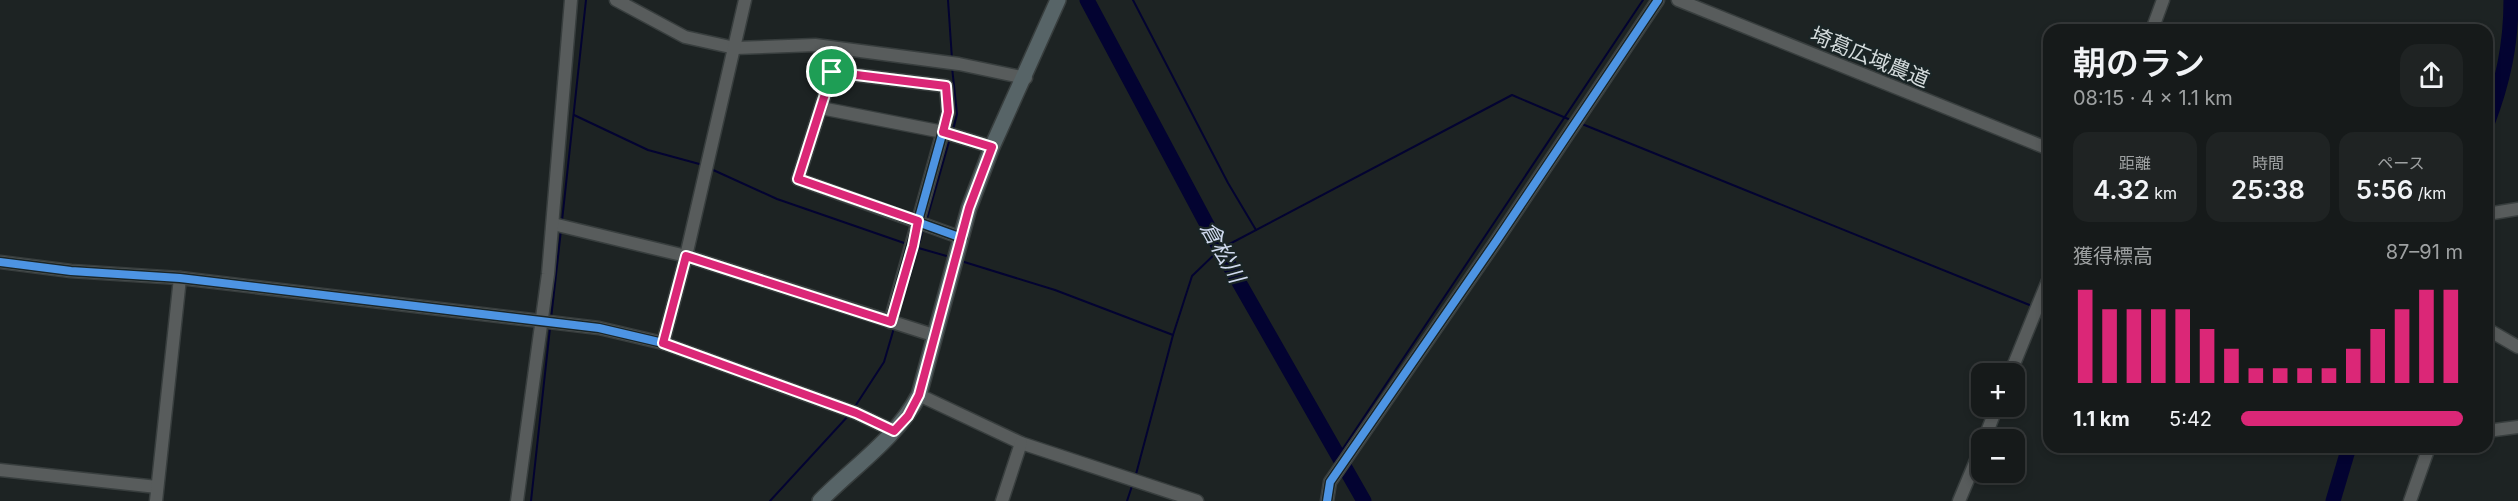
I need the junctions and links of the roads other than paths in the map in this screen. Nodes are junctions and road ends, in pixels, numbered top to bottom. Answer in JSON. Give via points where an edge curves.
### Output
{"nodes":[{"id":1,"x":572,"y":0,"type":"edge"},
{"id":2,"x":616,"y":0,"type":"edge"},
{"id":3,"x":745,"y":0,"type":"edge"},
{"id":4,"x":1058,"y":0,"type":"edge"},
{"id":5,"x":1658,"y":0,"type":"edge"},
{"id":6,"x":1678,"y":0,"type":"edge"},
{"id":7,"x":2163,"y":0,"type":"edge"},
{"id":8,"x":2154,"y":24,"type":"edge"},
{"id":9,"x":735,"y":48,"type":"junction"},
{"id":10,"x":1026,"y":78,"type":"junction"},
{"id":11,"x":821,"y":108,"type":"junction"},
{"id":12,"x":943,"y":132,"type":"junction"},
{"id":13,"x":992,"y":147,"type":"junction"},
{"id":14,"x":2043,"y":147,"type":"edge"},
{"id":15,"x":2518,"y":209,"type":"edge"},
{"id":16,"x":2493,"y":213,"type":"edge"},
{"id":17,"x":918,"y":221,"type":"junction"},
{"id":18,"x":553,"y":224,"type":"junction"},
{"id":19,"x":962,"y":238,"type":"junction"},
{"id":20,"x":686,"y":256,"type":"junction"},
{"id":21,"x":0,"y":262,"type":"edge"},
{"id":22,"x":180,"y":278,"type":"junction"},
{"id":23,"x":2043,"y":292,"type":"edge"},
{"id":24,"x":541,"y":321,"type":"junction"},
{"id":25,"x":891,"y":322,"type":"junction"},
{"id":26,"x":2493,"y":332,"type":"edge"},
{"id":27,"x":933,"y":335,"type":"junction"},
{"id":28,"x":663,"y":343,"type":"junction"},
{"id":29,"x":2518,"y":347,"type":"edge"},
{"id":30,"x":2014,"y":363,"type":"edge"},
{"id":31,"x":919,"y":395,"type":"junction"},
{"id":32,"x":2518,"y":427,"type":"edge"},
{"id":33,"x":2493,"y":430,"type":"edge"},
{"id":34,"x":894,"y":431,"type":"junction"},
{"id":35,"x":1021,"y":443,"type":"junction"},
{"id":36,"x":2428,"y":453,"type":"edge"},
{"id":37,"x":0,"y":470,"type":"edge"},
{"id":38,"x":1971,"y":472,"type":"edge"},
{"id":39,"x":157,"y":487,"type":"junction"},
{"id":40,"x":156,"y":501,"type":"edge"},
{"id":41,"x":517,"y":501,"type":"edge"},
{"id":42,"x":820,"y":501,"type":"edge"},
{"id":43,"x":1002,"y":501,"type":"edge"},
{"id":44,"x":1197,"y":501,"type":"edge"},
{"id":45,"x":1327,"y":501,"type":"edge"},
{"id":46,"x":1959,"y":501,"type":"edge"},
{"id":47,"x":2410,"y":501,"type":"edge"}],
"edges":[{"from":1,"to":18,"type":"street"},
{"from":2,"to":9,"type":"street","via":[[685,37]]},
{"from":3,"to":9,"type":"street"},
{"from":4,"to":10,"type":"main road"},
{"from":5,"to":45,"type":"street","via":[[1330,482]]},
{"from":6,"to":14,"type":"street","name":"埼葛広域農道"},
{"from":7,"to":8,"type":"street"},
{"from":9,"to":10,"type":"street","via":[[815,45],[959,64]]},
{"from":9,"to":20,"type":"street"},
{"from":10,"to":13,"type":"main road"},
{"from":11,"to":12,"type":"street"},
{"from":11,"to":12,"type":"street","via":[[832,72],[946,86],[948,112]]},
{"from":11,"to":17,"type":"street","via":[[798,179]]},
{"from":12,"to":13,"type":"street"},
{"from":12,"to":17,"type":"street"},
{"from":13,"to":19,"type":"main road"},
{"from":15,"to":16,"type":"street"},
{"from":17,"to":19,"type":"street"},
{"from":17,"to":25,"type":"street"},
{"from":18,"to":20,"type":"street"},
{"from":18,"to":24,"type":"street"},
{"from":19,"to":27,"type":"main road"},
{"from":20,"to":25,"type":"street"},
{"from":20,"to":28,"type":"street"},
{"from":21,"to":22,"type":"street"},
{"from":22,"to":24,"type":"street"},
{"from":22,"to":39,"type":"street"},
{"from":23,"to":30,"type":"street"},
{"from":24,"to":28,"type":"street","via":[[599,328]]},
{"from":24,"to":41,"type":"street"},
{"from":25,"to":27,"type":"street"},
{"from":26,"to":29,"type":"street"},
{"from":27,"to":31,"type":"main road"},
{"from":28,"to":34,"type":"street","via":[[856,413]]},
{"from":31,"to":34,"type":"main road"},
{"from":31,"to":35,"type":"street"},
{"from":32,"to":33,"type":"street"},
{"from":34,"to":42,"type":"main road"},
{"from":35,"to":43,"type":"street"},
{"from":35,"to":44,"type":"street"},
{"from":36,"to":47,"type":"street"},
{"from":37,"to":39,"type":"street"},
{"from":38,"to":46,"type":"street"},
{"from":39,"to":40,"type":"street"}]}
